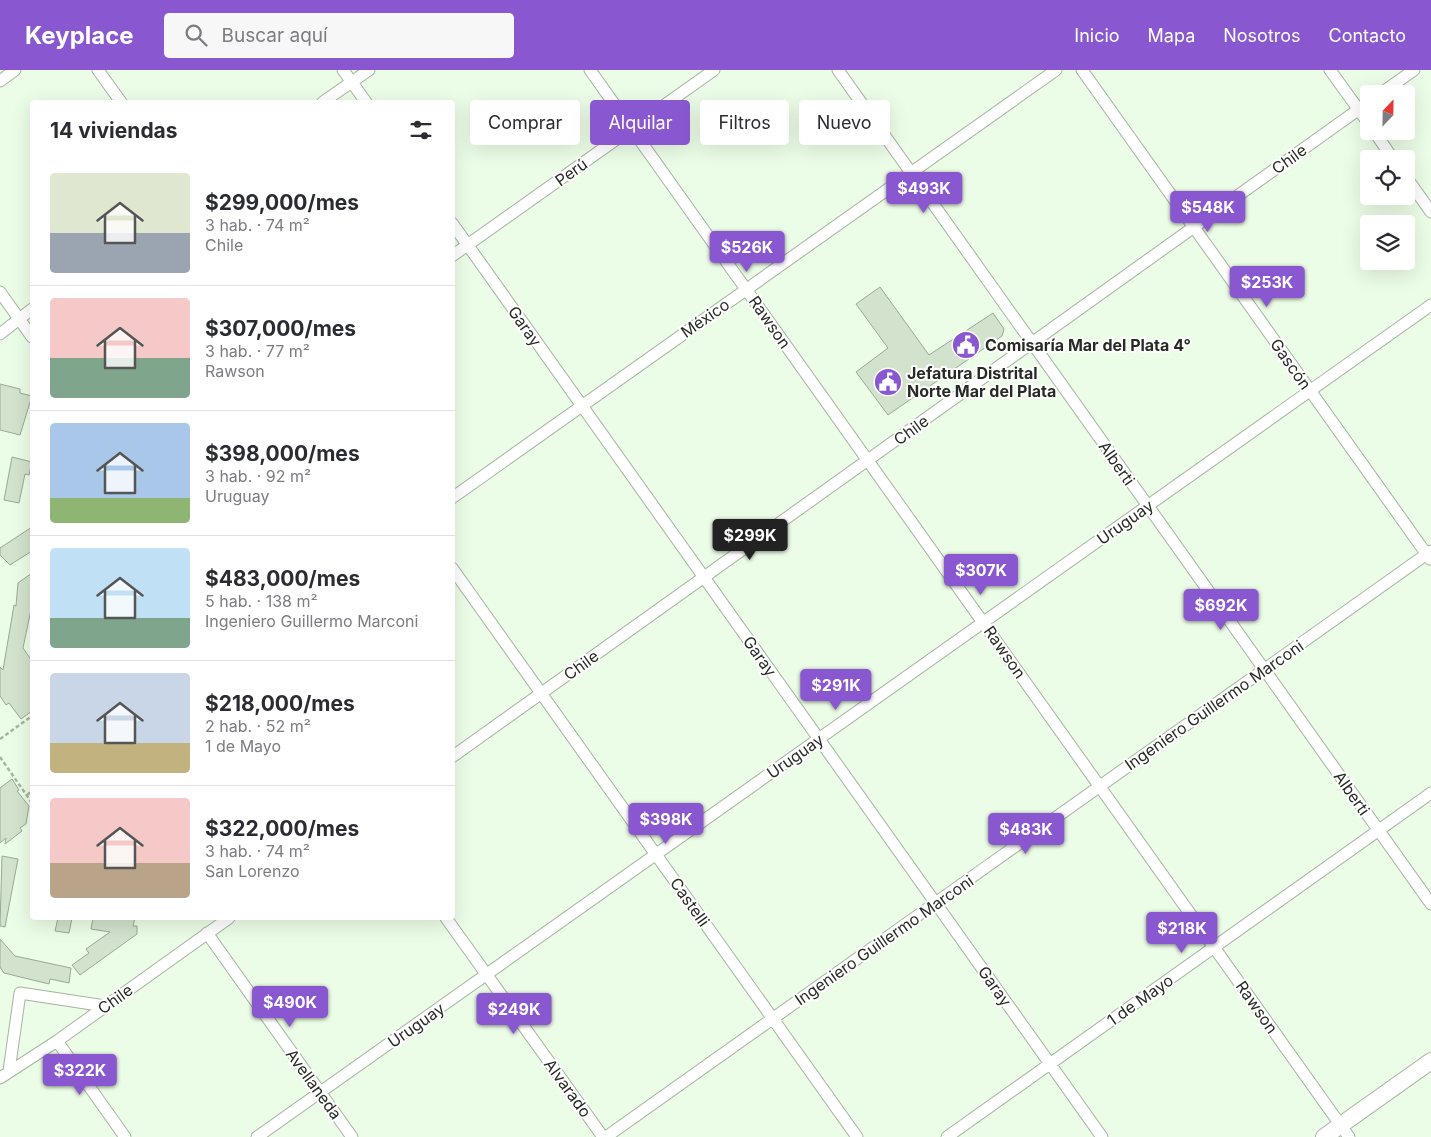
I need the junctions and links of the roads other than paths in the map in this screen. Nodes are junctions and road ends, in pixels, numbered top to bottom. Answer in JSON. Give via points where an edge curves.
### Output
{"nodes":[{"id":1,"x":15,"y":70,"type":"edge"},
{"id":2,"x":98,"y":70,"type":"edge"},
{"id":3,"x":343,"y":70,"type":"edge"},
{"id":4,"x":369,"y":70,"type":"edge"},
{"id":5,"x":590,"y":70,"type":"edge"},
{"id":6,"x":714,"y":70,"type":"edge"},
{"id":7,"x":838,"y":70,"type":"edge"},
{"id":8,"x":1056,"y":70,"type":"edge"},
{"id":9,"x":1082,"y":70,"type":"edge"},
{"id":10,"x":1330,"y":70,"type":"edge"},
{"id":11,"x":1414,"y":70,"type":"edge"},
{"id":12,"x":0,"y":81,"type":"edge"},
{"id":13,"x":352,"y":82,"type":"junction"},
{"id":14,"x":1393,"y":85,"type":"edge"},
{"id":15,"x":120,"y":100,"type":"edge"},
{"id":16,"x":326,"y":100,"type":"edge"},
{"id":17,"x":365,"y":100,"type":"edge"},
{"id":18,"x":612,"y":100,"type":"edge"},
{"id":19,"x":672,"y":100,"type":"edge"},
{"id":20,"x":1358,"y":110,"type":"junction"},
{"id":21,"x":1360,"y":113,"type":"edge"},
{"id":22,"x":608,"y":145,"type":"edge"},
{"id":23,"x":644,"y":145,"type":"edge"},
{"id":24,"x":911,"y":173,"type":"junction"},
{"id":25,"x":1415,"y":190,"type":"edge"},
{"id":26,"x":1431,"y":212,"type":"edge"},
{"id":27,"x":455,"y":227,"type":"edge"},
{"id":28,"x":1194,"y":227,"type":"junction"},
{"id":29,"x":468,"y":245,"type":"junction"},
{"id":30,"x":455,"y":254,"type":"edge"},
{"id":31,"x":746,"y":289,"type":"junction"},
{"id":32,"x":0,"y":292,"type":"edge"},
{"id":33,"x":1431,"y":305,"type":"edge"},
{"id":34,"x":30,"y":310,"type":"edge"},
{"id":35,"x":19,"y":318,"type":"junction"},
{"id":36,"x":0,"y":334,"type":"edge"},
{"id":37,"x":30,"y":334,"type":"edge"},
{"id":38,"x":1032,"y":343,"type":"junction"},
{"id":39,"x":1310,"y":391,"type":"junction"},
{"id":40,"x":582,"y":406,"type":"junction"},
{"id":41,"x":868,"y":460,"type":"junction"},
{"id":42,"x":455,"y":496,"type":"edge"},
{"id":43,"x":1148,"y":506,"type":"junction"},
{"id":44,"x":1430,"y":555,"type":"edge"},
{"id":45,"x":455,"y":572,"type":"edge"},
{"id":46,"x":704,"y":577,"type":"junction"},
{"id":47,"x":983,"y":622,"type":"junction"},
{"id":48,"x":1264,"y":670,"type":"junction"},
{"id":49,"x":542,"y":694,"type":"junction"},
{"id":50,"x":819,"y":739,"type":"junction"},
{"id":51,"x":455,"y":755,"type":"edge"},
{"id":52,"x":1100,"y":786,"type":"junction"},
{"id":53,"x":1431,"y":793,"type":"edge"},
{"id":54,"x":1379,"y":830,"type":"junction"},
{"id":55,"x":656,"y":854,"type":"junction"},
{"id":56,"x":936,"y":903,"type":"junction"},
{"id":57,"x":1431,"y":904,"type":"edge"},
{"id":58,"x":226,"y":920,"type":"edge"},
{"id":59,"x":447,"y":920,"type":"edge"},
{"id":60,"x":206,"y":933,"type":"junction"},
{"id":61,"x":1214,"y":947,"type":"junction"},
{"id":62,"x":487,"y":974,"type":"junction"},
{"id":63,"x":105,"y":1006,"type":"junction"},
{"id":64,"x":773,"y":1018,"type":"junction"},
{"id":65,"x":56,"y":1040,"type":"junction"},
{"id":66,"x":1431,"y":1061,"type":"edge"},
{"id":67,"x":1050,"y":1064,"type":"junction"},
{"id":68,"x":5,"y":1075,"type":"edge"},
{"id":69,"x":320,"y":1092,"type":"junction"},
{"id":70,"x":1345,"y":1131,"type":"edge"},
{"id":71,"x":125,"y":1137,"type":"edge"},
{"id":72,"x":257,"y":1137,"type":"edge"},
{"id":73,"x":352,"y":1137,"type":"edge"},
{"id":74,"x":605,"y":1137,"type":"edge"},
{"id":75,"x":857,"y":1137,"type":"edge"},
{"id":76,"x":948,"y":1137,"type":"edge"},
{"id":77,"x":1102,"y":1137,"type":"edge"},
{"id":78,"x":1324,"y":1137,"type":"edge"}],
"edges":[{"from":1,"to":12,"type":"street"},
{"from":2,"to":15,"type":"street"},
{"from":3,"to":13,"type":"street"},
{"from":4,"to":13,"type":"street"},
{"from":5,"to":18,"type":"street","name":"Rawson"},
{"from":6,"to":19,"type":"street","name":"Perú"},
{"from":7,"to":24,"type":"street","name":"Alberti"},
{"from":8,"to":24,"type":"street","name":"México"},
{"from":9,"to":28,"type":"street","name":"Gascón"},
{"from":10,"to":20,"type":"street"},
{"from":11,"to":14,"type":"street"},
{"from":13,"to":16,"type":"street"},
{"from":13,"to":17,"type":"street"},
{"from":20,"to":21,"type":"street"},
{"from":20,"to":28,"type":"street","name":"Chile"},
{"from":22,"to":29,"type":"street","name":"Perú"},
{"from":23,"to":31,"type":"street","name":"Rawson"},
{"from":24,"to":31,"type":"street","name":"México"},
{"from":24,"to":38,"type":"street","name":"Alberti"},
{"from":25,"to":26,"type":"street"},
{"from":27,"to":29,"type":"street","name":"Garay"},
{"from":28,"to":38,"type":"street","name":"Chile"},
{"from":28,"to":39,"type":"street","name":"Gascón"},
{"from":29,"to":30,"type":"street","name":"Perú"},
{"from":29,"to":40,"type":"street","name":"Garay"},
{"from":31,"to":40,"type":"street","name":"México"},
{"from":31,"to":41,"type":"street","name":"Rawson"},
{"from":32,"to":35,"type":"street"},
{"from":33,"to":39,"type":"street","name":"Uruguay"},
{"from":34,"to":35,"type":"street"},
{"from":35,"to":36,"type":"street"},
{"from":35,"to":37,"type":"street"},
{"from":38,"to":41,"type":"street","name":"Chile"},
{"from":38,"to":43,"type":"street","name":"Alberti"},
{"from":39,"to":43,"type":"street","name":"Uruguay"},
{"from":39,"to":44,"type":"street","name":"Gascón"},
{"from":40,"to":42,"type":"street","name":"México"},
{"from":40,"to":46,"type":"street","name":"Garay"},
{"from":41,"to":46,"type":"street","name":"Chile"},
{"from":41,"to":47,"type":"street","name":"Rawson"},
{"from":43,"to":47,"type":"street","name":"Uruguay"},
{"from":43,"to":48,"type":"street","name":"Alberti"},
{"from":44,"to":48,"type":"street","name":"Ingeniero Guillermo Marconi"},
{"from":45,"to":49,"type":"street","name":"Castelli"},
{"from":46,"to":49,"type":"street","name":"Chile"},
{"from":46,"to":50,"type":"street","name":"Garay"},
{"from":47,"to":50,"type":"street","name":"Uruguay"},
{"from":47,"to":52,"type":"street","name":"Rawson"},
{"from":48,"to":52,"type":"street","name":"Ingeniero Guillermo Marconi"},
{"from":48,"to":54,"type":"street","name":"Alberti"},
{"from":49,"to":51,"type":"street","name":"Chile"},
{"from":49,"to":55,"type":"street","name":"Castelli"},
{"from":50,"to":55,"type":"street","name":"Uruguay"},
{"from":50,"to":56,"type":"street","name":"Garay"},
{"from":52,"to":56,"type":"street","name":"Ingeniero Guillermo Marconi"},
{"from":52,"to":61,"type":"street","name":"Rawson"},
{"from":53,"to":54,"type":"street","name":"1 de Mayo"},
{"from":54,"to":57,"type":"street","name":"Alberti"},
{"from":54,"to":61,"type":"street","name":"1 de Mayo"},
{"from":55,"to":62,"type":"street","name":"Uruguay"},
{"from":55,"to":64,"type":"street","name":"Castelli"},
{"from":56,"to":64,"type":"street","name":"Ingeniero Guillermo Marconi"},
{"from":56,"to":67,"type":"street","name":"Garay"},
{"from":58,"to":60,"type":"street","name":"Chile"},
{"from":59,"to":62,"type":"street","name":"Alvarado"},
{"from":60,"to":63,"type":"street","name":"Chile"},
{"from":60,"to":69,"type":"street","name":"Avellaneda"},
{"from":61,"to":67,"type":"street","name":"1 de Mayo"},
{"from":61,"to":70,"type":"street","name":"Rawson"},
{"from":62,"to":69,"type":"street","name":"Uruguay"},
{"from":62,"to":74,"type":"street","name":"Alvarado"},
{"from":63,"to":65,"type":"street","name":"Chile"},
{"from":63,"to":68,"type":"street","via":[[20,993]]},
{"from":64,"to":74,"type":"street","name":"Ingeniero Guillermo Marconi"},
{"from":64,"to":75,"type":"street","name":"Castelli"},
{"from":65,"to":68,"type":"street","name":"Chile"},
{"from":65,"to":71,"type":"street"},
{"from":66,"to":70,"type":"main road"},
{"from":67,"to":76,"type":"street","name":"1 de Mayo"},
{"from":67,"to":77,"type":"street","name":"Garay"},
{"from":69,"to":72,"type":"street","name":"Uruguay"},
{"from":69,"to":73,"type":"street","name":"Avellaneda"},
{"from":70,"to":78,"type":"main road"}]}
